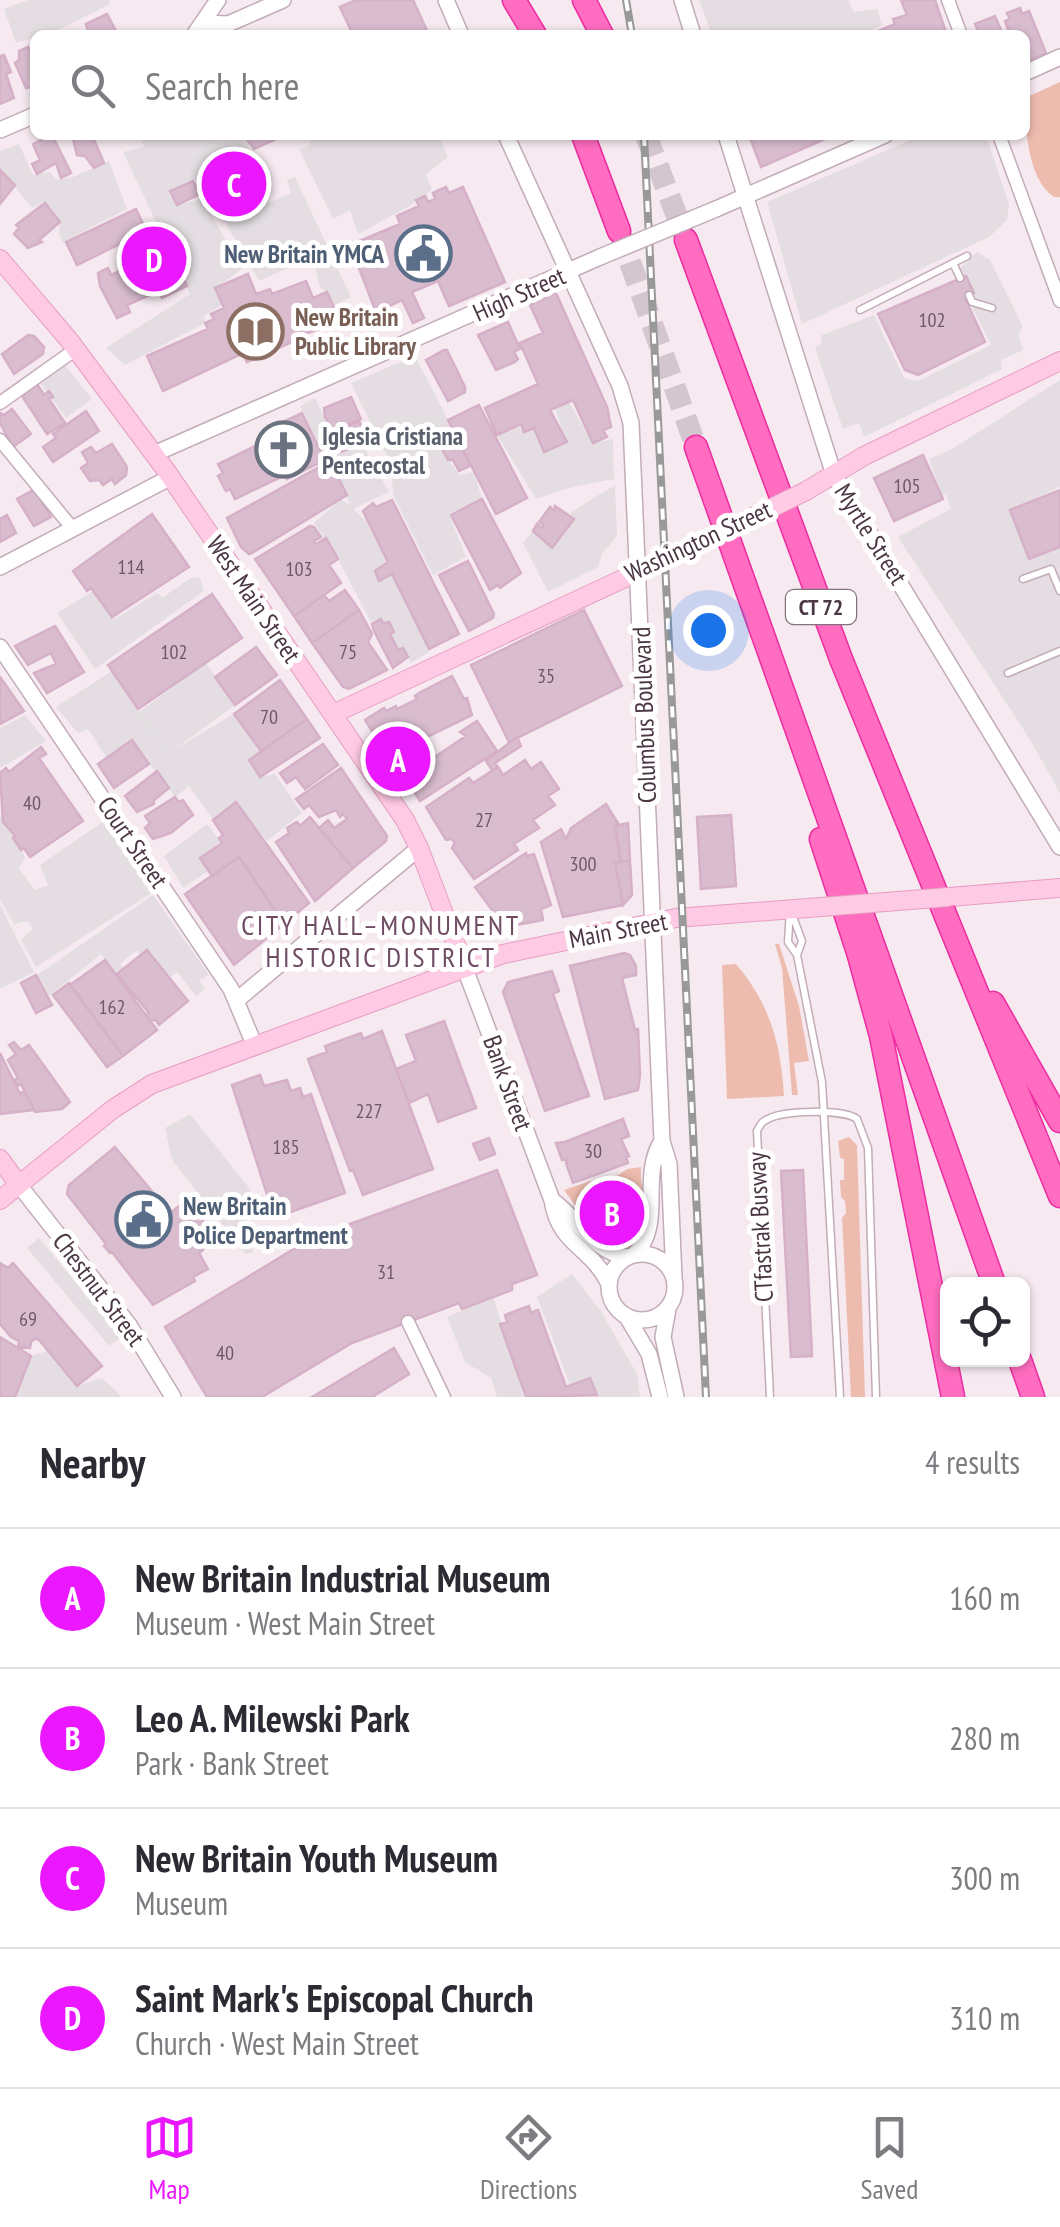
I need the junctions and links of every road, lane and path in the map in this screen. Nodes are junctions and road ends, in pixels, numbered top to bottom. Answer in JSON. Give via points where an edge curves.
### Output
{"nodes":[{"id":1,"x":218,"y":0,"type":"edge"},
{"id":2,"x":283,"y":0,"type":"edge"},
{"id":3,"x":446,"y":0,"type":"edge"},
{"id":4,"x":514,"y":0,"type":"edge"},
{"id":5,"x":584,"y":0,"type":"edge"},
{"id":6,"x":682,"y":0,"type":"edge"},
{"id":7,"x":948,"y":0,"type":"edge"},
{"id":8,"x":199,"y":29,"type":"edge"},
{"id":9,"x":459,"y":30,"type":"edge"},
{"id":10,"x":532,"y":30,"type":"edge"},
{"id":11,"x":599,"y":30,"type":"edge"},
{"id":12,"x":691,"y":30,"type":"edge"},
{"id":13,"x":960,"y":30,"type":"edge"},
{"id":14,"x":1060,"y":57,"type":"edge"},
{"id":15,"x":1030,"y":71,"type":"edge"},
{"id":16,"x":30,"y":117,"type":"edge"},
{"id":17,"x":0,"y":130,"type":"edge"},
{"id":18,"x":508,"y":140,"type":"edge"},
{"id":19,"x":585,"y":140,"type":"edge"},
{"id":20,"x":728,"y":140,"type":"edge"},
{"id":21,"x":874,"y":140,"type":"edge"},
{"id":22,"x":1001,"y":140,"type":"edge"},
{"id":23,"x":746,"y":196,"type":"junction"},
{"id":24,"x":619,"y":232,"type":"tunnel mouth"},
{"id":25,"x":686,"y":240,"type":"tunnel mouth"},
{"id":26,"x":967,"y":256,"type":"dead end"},
{"id":27,"x":0,"y":259,"type":"edge"},
{"id":28,"x":953,"y":263,"type":"junction"},
{"id":29,"x":568,"y":272,"type":"junction"},
{"id":30,"x":960,"y":278,"type":"dead end"},
{"id":31,"x":970,"y":296,"type":"dead end"},
{"id":32,"x":1060,"y":302,"type":"edge"},
{"id":33,"x":992,"y":308,"type":"dead end"},
{"id":34,"x":860,"y":310,"type":"dead end"},
{"id":35,"x":76,"y":349,"type":"junction"},
{"id":36,"x":1060,"y":362,"type":"edge"},
{"id":37,"x":0,"y":403,"type":"edge"},
{"id":38,"x":0,"y":440,"type":"edge"},
{"id":39,"x":696,"y":447,"type":"tunnel mouth"},
{"id":40,"x":154,"y":454,"type":"junction"},
{"id":41,"x":834,"y":474,"type":"junction"},
{"id":42,"x":170,"y":478,"type":"junction"},
{"id":43,"x":73,"y":529,"type":"junction"},
{"id":44,"x":0,"y":567,"type":"edge"},
{"id":45,"x":638,"y":570,"type":"junction"},
{"id":46,"x":1023,"y":579,"type":"dead end"},
{"id":47,"x":1060,"y":590,"type":"edge"},
{"id":48,"x":0,"y":647,"type":"edge"},
{"id":49,"x":1060,"y":651,"type":"edge"},
{"id":50,"x":1008,"y":673,"type":"dead end"},
{"id":51,"x":333,"y":714,"type":"junction"},
{"id":52,"x":809,"y":762,"type":"junction"},
{"id":53,"x":1060,"y":847,"type":"edge"},
{"id":54,"x":420,"y":848,"type":"junction"},
{"id":55,"x":1060,"y":888,"type":"edge"},
{"id":56,"x":799,"y":908,"type":"junction"},
{"id":57,"x":652,"y":922,"type":"junction"},
{"id":58,"x":797,"y":955,"type":"junction"},
{"id":59,"x":464,"y":966,"type":"junction"},
{"id":60,"x":967,"y":968,"type":"junction"},
{"id":61,"x":237,"y":1000,"type":"junction"},
{"id":62,"x":254,"y":1044,"type":"junction"},
{"id":63,"x":824,"y":1113,"type":"junction"},
{"id":64,"x":1060,"y":1122,"type":"edge"},
{"id":65,"x":662,"y":1142,"type":"junction"},
{"id":66,"x":0,"y":1159,"type":"edge"},
{"id":67,"x":19,"y":1185,"type":"junction"},
{"id":68,"x":1060,"y":1196,"type":"edge"},
{"id":69,"x":0,"y":1200,"type":"edge"},
{"id":70,"x":552,"y":1200,"type":"junction"},
{"id":71,"x":631,"y":1256,"type":"junction"},
{"id":72,"x":674,"y":1276,"type":"junction"},
{"id":73,"x":992,"y":1277,"type":"edge"},
{"id":74,"x":609,"y":1284,"type":"junction"},
{"id":75,"x":668,"y":1308,"type":"junction"},
{"id":76,"x":627,"y":1316,"type":"junction"},
{"id":77,"x":408,"y":1322,"type":"dead end"},
{"id":78,"x":1022,"y":1367,"type":"edge"},
{"id":79,"x":946,"y":1388,"type":"edge"},
{"id":80,"x":173,"y":1397,"type":"edge"},
{"id":81,"x":444,"y":1397,"type":"edge"},
{"id":82,"x":660,"y":1397,"type":"edge"},
{"id":83,"x":676,"y":1397,"type":"edge"},
{"id":84,"x":770,"y":1397,"type":"edge"},
{"id":85,"x":840,"y":1397,"type":"edge"},
{"id":86,"x":876,"y":1397,"type":"edge"},
{"id":87,"x":1033,"y":1397,"type":"edge"}],
"edges":[{"from":1,"to":8,"type":"street"},
{"from":2,"to":8,"type":"street"},
{"from":3,"to":9,"type":"street"},
{"from":4,"to":10,"type":"highway"},
{"from":5,"to":11,"type":"highway"},
{"from":6,"to":12,"type":"street"},
{"from":7,"to":13,"type":"street"},
{"from":14,"to":15,"type":"street"},
{"from":16,"to":17,"type":"street"},
{"from":18,"to":29,"type":"street","name":"Columbus Boulevard"},
{"from":19,"to":24,"type":"highway"},
{"from":20,"to":23,"type":"street","name":"Myrtle Street"},
{"from":21,"to":23,"type":"street","name":"High Street"},
{"from":22,"to":32,"type":"street"},
{"from":23,"to":29,"type":"street","name":"High Street","bridge":true},
{"from":23,"to":41,"type":"street","name":"Myrtle Street"},
{"from":25,"to":60,"type":"highway","number":"CT 72","via":[[809,576]]},
{"from":26,"to":28,"type":"lane"},
{"from":27,"to":35,"type":"main road","name":"West Main Street"},
{"from":28,"to":30,"type":"lane"},
{"from":28,"to":34,"type":"lane"},
{"from":29,"to":40,"type":"street","name":"High Street"},
{"from":29,"to":45,"type":"street","name":"Columbus Boulevard","via":[[630,412]]},
{"from":31,"to":33,"type":"lane"},
{"from":35,"to":37,"type":"street"},
{"from":35,"to":40,"type":"main road","name":"West Main Street"},
{"from":36,"to":41,"type":"main road","name":"Washington Street"},
{"from":38,"to":43,"type":"street"},
{"from":39,"to":52,"type":"highway","number":"CT 72"},
{"from":40,"to":42,"type":"main road","name":"West Main Street"},
{"from":41,"to":45,"type":"main road","name":"Washington Street","bridge":true},
{"from":41,"to":53,"type":"street","name":"Myrtle Street"},
{"from":42,"to":43,"type":"street"},
{"from":42,"to":51,"type":"main road","name":"West Main Street"},
{"from":43,"to":44,"type":"street"},
{"from":45,"to":51,"type":"main road","name":"Washington Street"},
{"from":45,"to":57,"type":"street","name":"Columbus Boulevard"},
{"from":46,"to":47,"type":"lane","via":[[1051,569]]},
{"from":48,"to":61,"type":"street","name":"Court Street"},
{"from":49,"to":50,"type":"lane"},
{"from":51,"to":54,"type":"main road","name":"West Main Street"},
{"from":52,"to":73,"type":"highway","number":"CT 72"},
{"from":52,"to":79,"type":"highway","via":[[816,825],[878,1026]]},
{"from":54,"to":59,"type":"main road","name":"West Main Street"},
{"from":54,"to":61,"type":"street"},
{"from":55,"to":56,"type":"main road","name":"Main Street","bridge":true},
{"from":56,"to":57,"type":"main road","name":"Main Street"},
{"from":56,"to":58,"type":"lane"},
{"from":56,"to":58,"type":"lane","via":[[788,942]]},
{"from":57,"to":59,"type":"main road","name":"Main Street"},
{"from":57,"to":65,"type":"street","name":"Columbus Boulevard"},
{"from":58,"to":63,"type":"lane"},
{"from":59,"to":62,"type":"main road","name":"Main Street"},
{"from":59,"to":70,"type":"street","name":"Bank Street"},
{"from":60,"to":64,"type":"highway"},
{"from":60,"to":68,"type":"highway","number":"CT 72"},
{"from":61,"to":62,"type":"street","name":"Court Street"},
{"from":62,"to":67,"type":"main road","name":"Main Street","via":[[145,1088]]},
{"from":63,"to":84,"type":"lane","name":"CTfastrak Busway","via":[[772,1116],[756,1135]]},
{"from":63,"to":85,"type":"lane"},
{"from":63,"to":86,"type":"lane","name":"CTfastrak Busway","via":[[852,1115],[867,1140]]},
{"from":65,"to":71,"type":"street","name":"Columbus Boulevard","via":[[654,1161],[649,1232]]},
{"from":65,"to":72,"type":"street","name":"Columbus Boulevard","via":[[669,1164]]},
{"from":66,"to":67,"type":"main road"},
{"from":67,"to":69,"type":"main road","name":"Main Street"},
{"from":67,"to":80,"type":"street","name":"Chestnut Street","via":[[128,1325]]},
{"from":70,"to":71,"type":"street","name":"Bank Street","via":[[603,1247]]},
{"from":70,"to":74,"type":"street","name":"Bank Street","via":[[559,1228],[597,1262]]},
{"from":71,"to":72,"type":"street","via":[[656,1257]]},
{"from":71,"to":74,"type":"street"},
{"from":72,"to":75,"type":"street"},
{"from":74,"to":76,"type":"street","via":[[613,1302]]},
{"from":75,"to":76,"type":"street","via":[[649,1320]]},
{"from":75,"to":83,"type":"street","via":[[663,1338]]},
{"from":76,"to":82,"type":"street","via":[[649,1354]]},
{"from":77,"to":81,"type":"street"},
{"from":78,"to":87,"type":"highway"}]}
